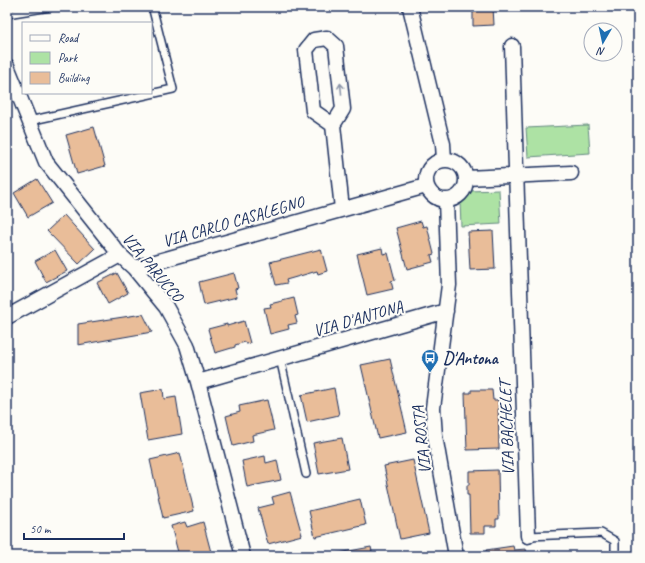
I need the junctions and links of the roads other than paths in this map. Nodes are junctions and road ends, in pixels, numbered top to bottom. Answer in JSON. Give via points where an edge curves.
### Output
{"nodes":[{"id":1,"x":50,"y":7,"type":"edge"},
{"id":2,"x":410,"y":7,"type":"edge"},
{"id":3,"x":153,"y":10,"type":"dead end"},
{"id":4,"x":7,"y":14,"type":"edge"},
{"id":5,"x":512,"y":46,"type":"dead end"},
{"id":6,"x":7,"y":66,"type":"edge"},
{"id":7,"x":150,"y":94,"type":"edge"},
{"id":8,"x":152,"y":94,"type":"edge"},
{"id":9,"x":29,"y":121,"type":"junction"},
{"id":10,"x":333,"y":125,"type":"junction"},
{"id":11,"x":444,"y":160,"type":"junction"},
{"id":12,"x":571,"y":173,"type":"dead end"},
{"id":13,"x":516,"y":175,"type":"junction"},
{"id":14,"x":466,"y":178,"type":"junction"},
{"id":15,"x":426,"y":186,"type":"junction"},
{"id":16,"x":446,"y":200,"type":"junction"},
{"id":17,"x":342,"y":209,"type":"junction"},
{"id":18,"x":120,"y":256,"type":"junction"},
{"id":19,"x":134,"y":268,"type":"junction"},
{"id":20,"x":446,"y":311,"type":"junction"},
{"id":21,"x":7,"y":317,"type":"edge"},
{"id":22,"x":280,"y":358,"type":"junction"},
{"id":23,"x":198,"y":382,"type":"junction"},
{"id":24,"x":306,"y":474,"type":"dead end"},
{"id":25,"x":528,"y":536,"type":"joint"},
{"id":26,"x":243,"y":556,"type":"edge"},
{"id":27,"x":456,"y":556,"type":"edge"},
{"id":28,"x":616,"y":556,"type":"edge"}],
"edges":[{"from":1,"to":4,"type":"lane"},
{"from":2,"to":11,"type":"street","via":[[443,144]]},
{"from":3,"to":8,"type":"lane","via":[[173,89]]},
{"from":5,"to":13,"type":"street","name":"VIA BACHELET"},
{"from":6,"to":9,"type":"street","name":"VIA PARUCCO"},
{"from":7,"to":9,"type":"lane"},
{"from":9,"to":18,"type":"street","name":"VIA PARUCCO","via":[[46,162]]},
{"from":10,"to":10,"type":"street","one_way":true,"via":[[343,109],[336,46],[328,38],[314,40],[306,50],[313,111]]},
{"from":10,"to":17,"type":"street"},
{"from":11,"to":14,"type":"street","via":[[456,162]]},
{"from":11,"to":15,"type":"street","via":[[433,164],[429,169],[425,180]]},
{"from":12,"to":13,"type":"street"},
{"from":13,"to":14,"type":"street"},
{"from":13,"to":25,"type":"street","name":"VIA BACHELET"},
{"from":14,"to":16,"type":"street","via":[[461,194]]},
{"from":15,"to":16,"type":"street","via":[[436,198]]},
{"from":15,"to":17,"type":"street","name":"VIA CARLO CASALEGNO"},
{"from":16,"to":20,"type":"street","name":"VIA ROSTA","via":[[449,285]]},
{"from":17,"to":19,"type":"street","name":"VIA CARLO CASALEGNO"},
{"from":18,"to":19,"type":"street","name":"VIA PARUCCO"},
{"from":18,"to":21,"type":"street"},
{"from":19,"to":23,"type":"street","name":"VIA PARUCCO","via":[[166,307],[187,345]]},
{"from":20,"to":22,"type":"street","name":"VIA D'ANTONA"},
{"from":20,"to":27,"type":"street","name":"VIA ROSTA","via":[[433,408],[435,436]]},
{"from":22,"to":23,"type":"street","name":"VIA D'ANTONA"},
{"from":22,"to":24,"type":"lane"},
{"from":23,"to":26,"type":"street","name":"VIA PARUCCO"},
{"from":25,"to":28,"type":"lane","via":[[601,533],[615,541]]}]}
